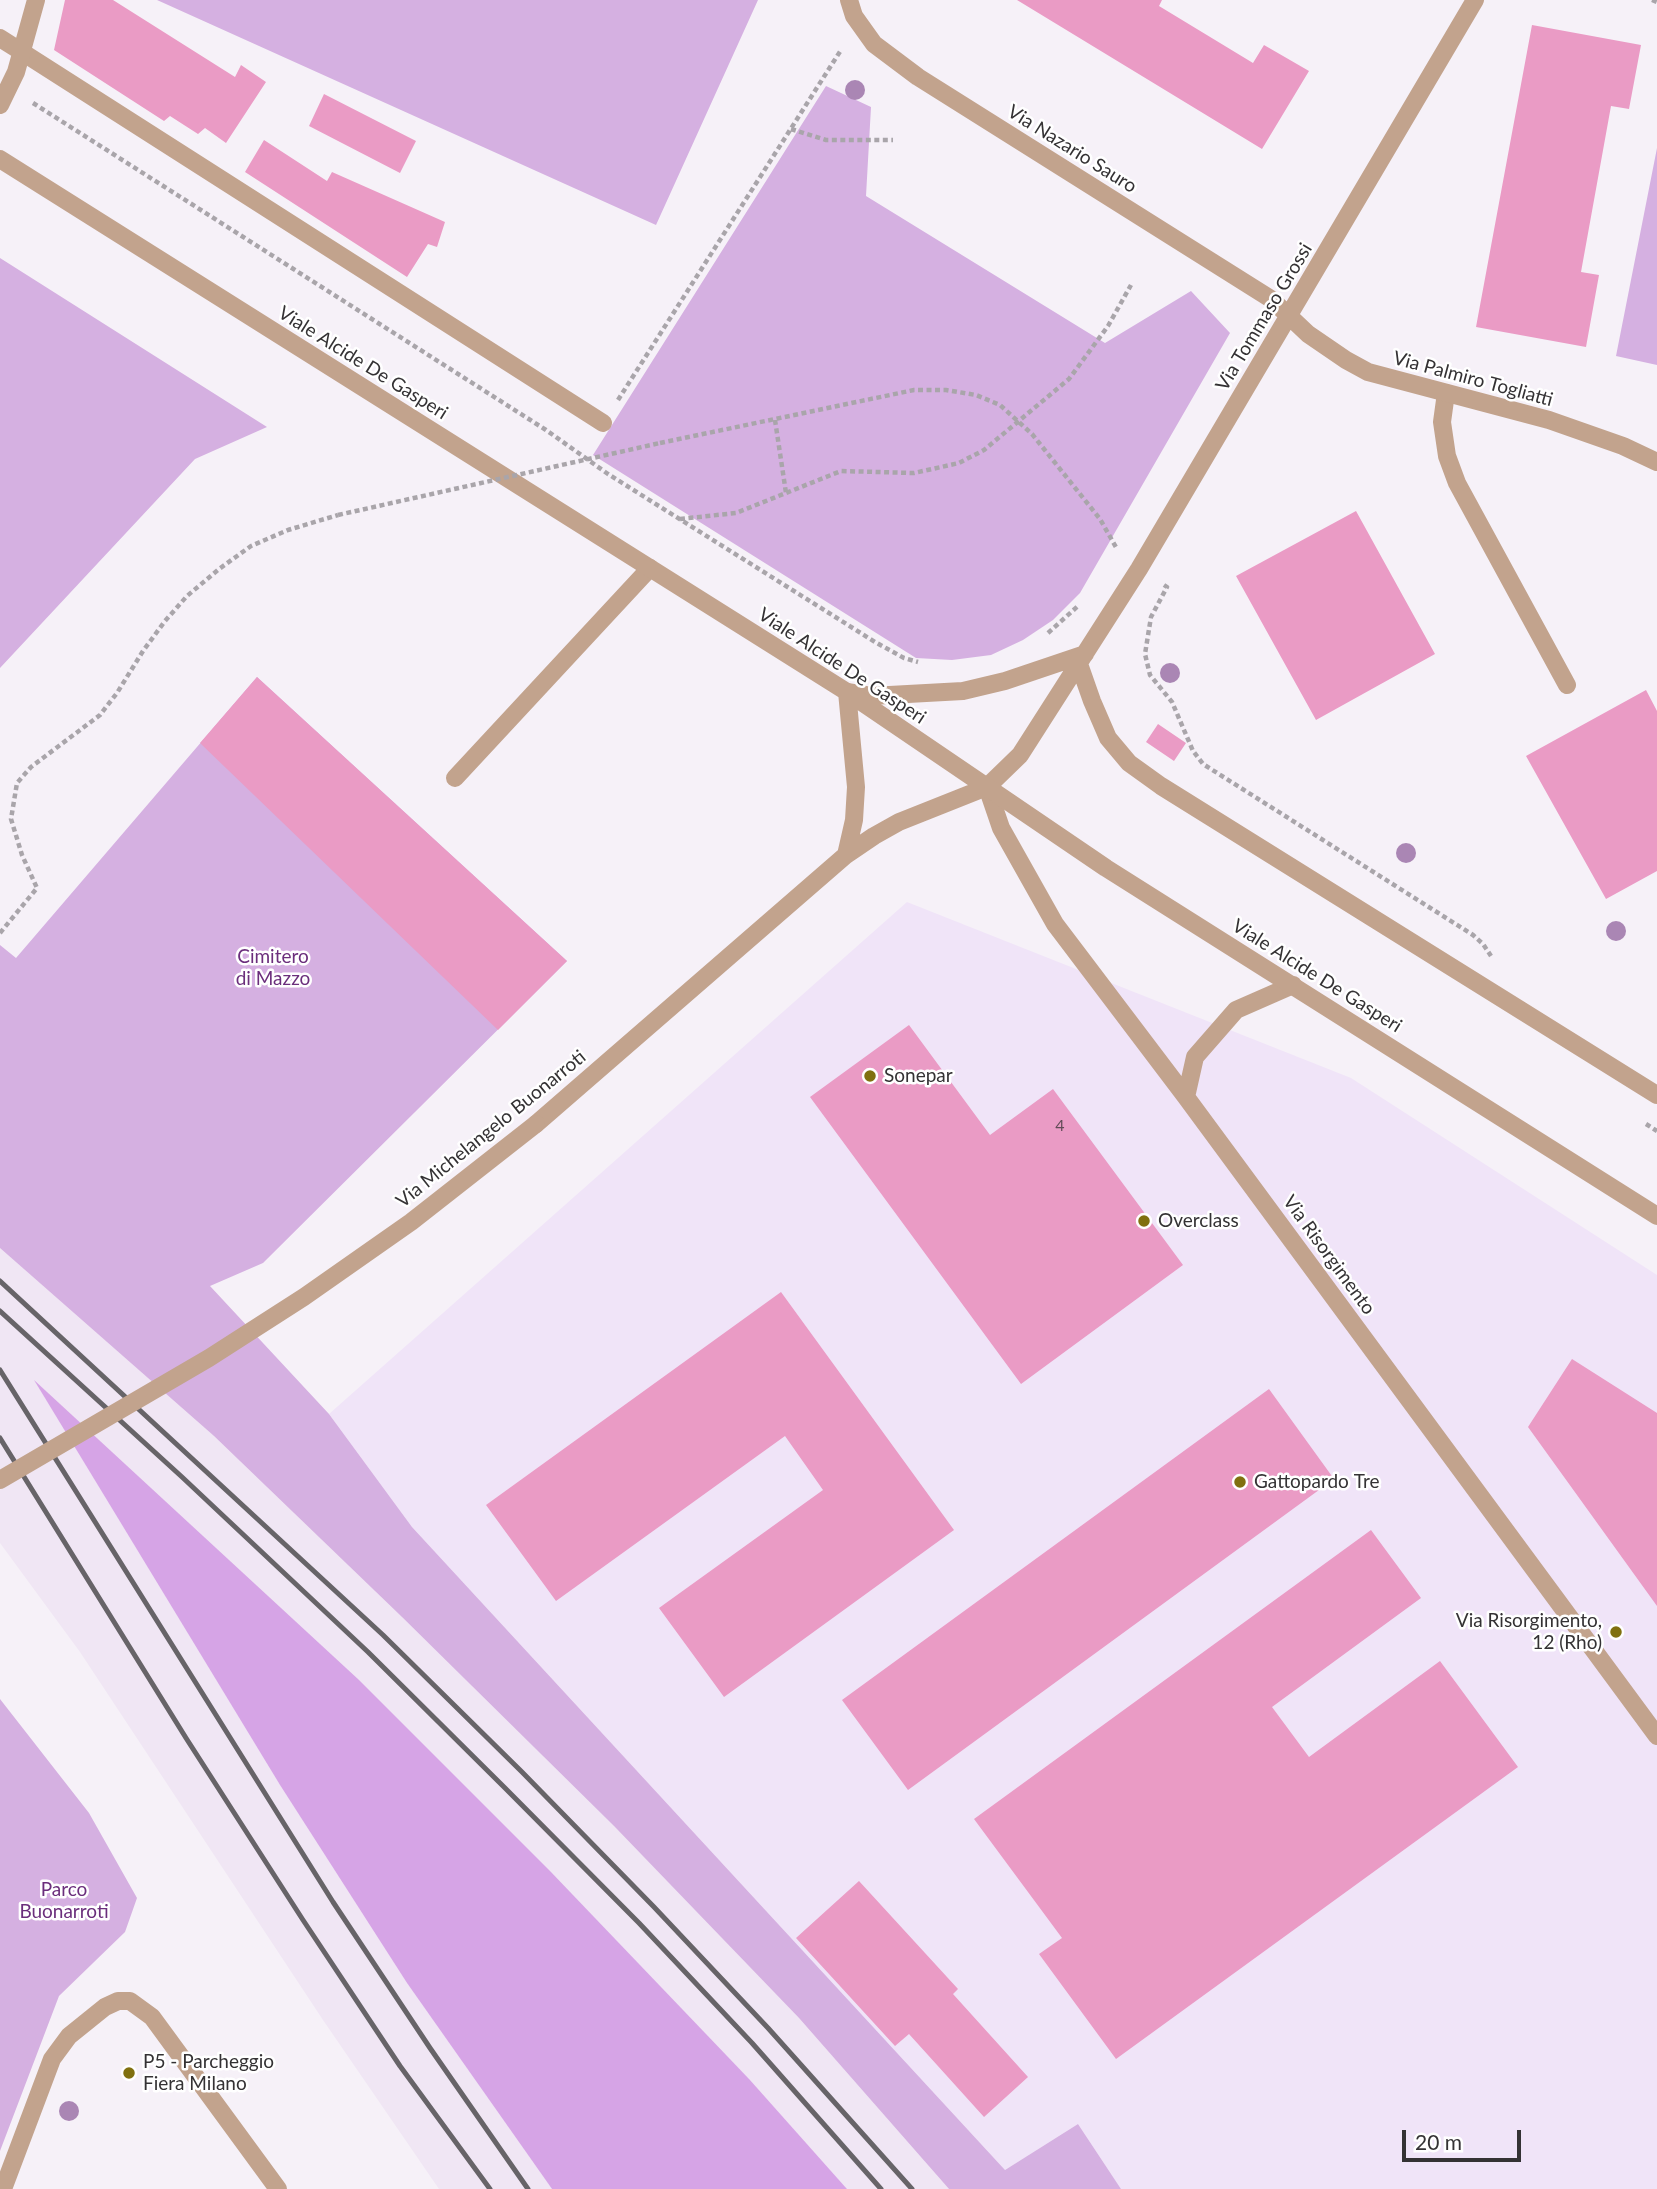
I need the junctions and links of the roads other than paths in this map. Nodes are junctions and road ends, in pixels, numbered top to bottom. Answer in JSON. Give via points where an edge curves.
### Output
{"nodes":[{"id":1,"x":36,"y":0,"type":"edge"},
{"id":2,"x":849,"y":0,"type":"edge"},
{"id":3,"x":1475,"y":0,"type":"edge"},
{"id":4,"x":0,"y":38,"type":"edge"},
{"id":5,"x":22,"y":52,"type":"junction"},
{"id":6,"x":0,"y":104,"type":"edge"},
{"id":7,"x":0,"y":159,"type":"edge"},
{"id":8,"x":1289,"y":318,"type":"junction"},
{"id":9,"x":1446,"y":393,"type":"junction"},
{"id":10,"x":603,"y":423,"type":"road end"},
{"id":11,"x":1657,"y":462,"type":"edge"},
{"id":12,"x":650,"y":568,"type":"junction"},
{"id":13,"x":1082,"y":659,"type":"junction"},
{"id":14,"x":1567,"y":685,"type":"dead end"},
{"id":15,"x":847,"y":692,"type":"junction"},
{"id":16,"x":455,"y":778,"type":"dead end"},
{"id":17,"x":987,"y":787,"type":"junction"},
{"id":18,"x":846,"y":855,"type":"junction"},
{"id":19,"x":1293,"y":985,"type":"junction"},
{"id":20,"x":1657,"y":1095,"type":"edge"},
{"id":21,"x":1186,"y":1097,"type":"junction"},
{"id":22,"x":1657,"y":1216,"type":"edge"},
{"id":23,"x":0,"y":1480,"type":"edge"},
{"id":24,"x":1657,"y":1736,"type":"edge"},
{"id":25,"x":3,"y":2189,"type":"edge"},
{"id":26,"x":278,"y":2189,"type":"edge"}],
"edges":[{"from":1,"to":5,"type":"street"},
{"from":2,"to":8,"type":"street","name":"Via Nazario Sauro","via":[[854,16],[874,44],[918,77],[1271,299]]},
{"from":3,"to":8,"type":"street","name":"Via Tommaso Grossi"},
{"from":4,"to":5,"type":"street"},
{"from":5,"to":6,"type":"street"},
{"from":5,"to":10,"type":"street"},
{"from":7,"to":12,"type":"street","name":"Viale Alcide De Gasperi"},
{"from":8,"to":9,"type":"street","name":"Via Palmiro Togliatti","via":[[1326,348],[1368,372]]},
{"from":8,"to":13,"type":"street","name":"Via Tommaso Grossi"},
{"from":9,"to":11,"type":"street","name":"Via Palmiro Togliatti","via":[[1549,420]]},
{"from":9,"to":14,"type":"street","via":[[1442,422],[1457,483]]},
{"from":12,"to":15,"type":"street","name":"Viale Alcide De Gasperi"},
{"from":12,"to":16,"type":"street"},
{"from":13,"to":15,"type":"street","via":[[963,691],[871,696]]},
{"from":13,"to":17,"type":"street","name":"Via Tommaso Grossi","via":[[1020,755]]},
{"from":13,"to":20,"type":"street","via":[[1091,701],[1108,738],[1129,763]]},
{"from":15,"to":17,"type":"street","name":"Viale Alcide De Gasperi"},
{"from":15,"to":18,"type":"street","via":[[856,795]]},
{"from":17,"to":18,"type":"street","name":"Via Michelangelo Buonarroti","via":[[899,822]]},
{"from":17,"to":19,"type":"street","name":"Viale Alcide De Gasperi"},
{"from":17,"to":21,"type":"street","name":"Via Risorgimento","via":[[1001,828],[1055,924]]},
{"from":18,"to":23,"type":"street","name":"Via Michelangelo Buonarroti","bridge":true,"via":[[536,1124],[411,1222],[209,1358]]},
{"from":19,"to":21,"type":"street","via":[[1236,1010],[1195,1057]]},
{"from":19,"to":22,"type":"street","name":"Viale Alcide De Gasperi"},
{"from":21,"to":24,"type":"street","name":"Via Risorgimento"},
{"from":25,"to":26,"type":"street","via":[[51,2059],[69,2036],[105,2007],[130,2001],[152,2017]]}]}
